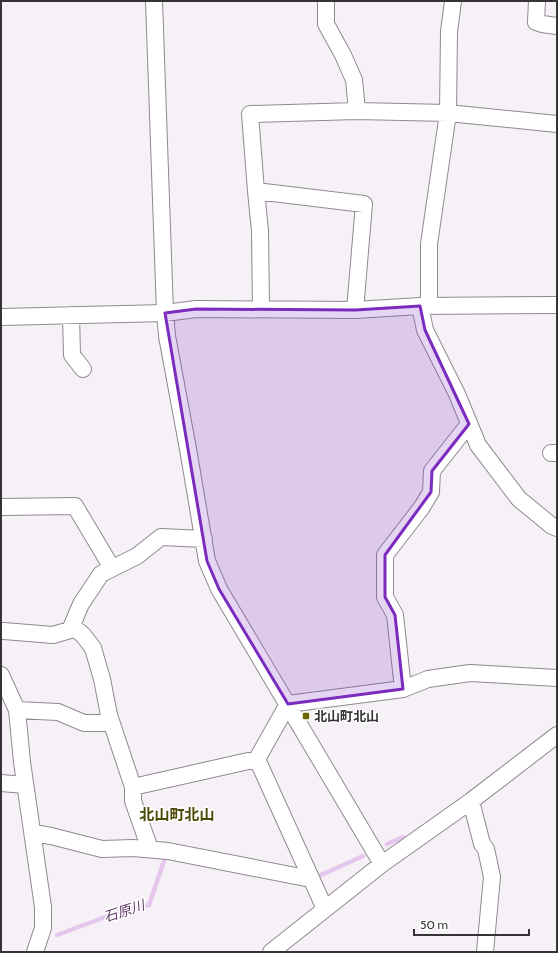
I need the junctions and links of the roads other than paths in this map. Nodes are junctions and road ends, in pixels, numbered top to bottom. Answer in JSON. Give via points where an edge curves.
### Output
{"nodes":[{"id":1,"x":154,"y":1,"type":"edge"},
{"id":2,"x":326,"y":1,"type":"edge"},
{"id":3,"x":453,"y":1,"type":"edge"},
{"id":4,"x":537,"y":1,"type":"edge"},
{"id":5,"x":557,"y":26,"type":"edge"},
{"id":6,"x":357,"y":111,"type":"junction"},
{"id":7,"x":448,"y":113,"type":"junction"},
{"id":8,"x":557,"y":124,"type":"edge"},
{"id":9,"x":256,"y":191,"type":"junction"},
{"id":10,"x":557,"y":305,"type":"edge"},
{"id":11,"x":424,"y":306,"type":"junction"},
{"id":12,"x":261,"y":308,"type":"junction"},
{"id":13,"x":355,"y":310,"type":"junction"},
{"id":14,"x":165,"y":312,"type":"junction"},
{"id":15,"x":71,"y":315,"type":"junction"},
{"id":16,"x":1,"y":317,"type":"edge"},
{"id":17,"x":83,"y":369,"type":"dead end"},
{"id":18,"x":469,"y":424,"type":"junction"},
{"id":19,"x":1,"y":508,"type":"edge"},
{"id":20,"x":557,"y":528,"type":"edge"},
{"id":21,"x":204,"y":539,"type":"junction"},
{"id":22,"x":112,"y":568,"type":"junction"},
{"id":23,"x":72,"y":626,"type":"junction"},
{"id":24,"x":1,"y":632,"type":"edge"},
{"id":25,"x":1,"y":675,"type":"edge"},
{"id":26,"x":557,"y":678,"type":"edge"},
{"id":27,"x":403,"y":689,"type":"junction"},
{"id":28,"x":288,"y":704,"type":"junction"},
{"id":29,"x":17,"y":710,"type":"junction"},
{"id":30,"x":112,"y":723,"type":"junction"},
{"id":31,"x":557,"y":735,"type":"edge"},
{"id":32,"x":257,"y":759,"type":"junction"},
{"id":33,"x":1,"y":783,"type":"edge"},
{"id":34,"x":25,"y":785,"type":"junction"},
{"id":35,"x":133,"y":787,"type":"junction"},
{"id":36,"x":471,"y":801,"type":"junction"},
{"id":37,"x":32,"y":833,"type":"junction"},
{"id":38,"x":150,"y":849,"type":"junction"},
{"id":39,"x":382,"y":864,"type":"junction"},
{"id":40,"x":312,"y":879,"type":"junction"},
{"id":41,"x":325,"y":909,"type":"junction"},
{"id":42,"x":35,"y":952,"type":"edge"},
{"id":43,"x":272,"y":952,"type":"edge"},
{"id":44,"x":486,"y":952,"type":"edge"}],
"edges":[{"from":1,"to":14,"type":"street"},
{"from":2,"to":6,"type":"street","via":[[326,24],[354,80]]},
{"from":3,"to":7,"type":"street","via":[[449,32]]},
{"from":4,"to":5,"type":"street","via":[[536,22]]},
{"from":6,"to":7,"type":"street"},
{"from":6,"to":9,"type":"street","via":[[250,114]]},
{"from":7,"to":8,"type":"street"},
{"from":7,"to":11,"type":"street","via":[[429,244]]},
{"from":9,"to":12,"type":"street","via":[[260,231]]},
{"from":9,"to":13,"type":"street","via":[[364,204]]},
{"from":10,"to":11,"type":"street"},
{"from":11,"to":13,"type":"street"},
{"from":11,"to":18,"type":"street","via":[[425,330]]},
{"from":12,"to":13,"type":"street"},
{"from":12,"to":14,"type":"street"},
{"from":14,"to":15,"type":"street"},
{"from":14,"to":21,"type":"street","via":[[167,336]]},
{"from":15,"to":16,"type":"street"},
{"from":15,"to":17,"type":"street","via":[[72,355]]},
{"from":18,"to":20,"type":"street","via":[[478,444],[519,499]]},
{"from":18,"to":27,"type":"street","via":[[432,471],[431,492],[385,555],[385,597],[395,615]]},
{"from":19,"to":22,"type":"street","via":[[75,506]]},
{"from":21,"to":22,"type":"street","via":[[161,537],[137,556]]},
{"from":21,"to":28,"type":"street","via":[[207,561],[219,589]]},
{"from":22,"to":23,"type":"street","via":[[101,574],[81,604]]},
{"from":23,"to":24,"type":"street","via":[[70,630],[53,635]]},
{"from":23,"to":30,"type":"street","via":[[84,635],[93,648]]},
{"from":25,"to":29,"type":"street"},
{"from":26,"to":27,"type":"street","via":[[470,674],[428,679]]},
{"from":27,"to":28,"type":"street"},
{"from":28,"to":32,"type":"street"},
{"from":28,"to":39,"type":"street"},
{"from":29,"to":30,"type":"street","via":[[58,712],[84,724]]},
{"from":29,"to":34,"type":"street"},
{"from":30,"to":35,"type":"street"},
{"from":31,"to":36,"type":"street"},
{"from":32,"to":35,"type":"street"},
{"from":32,"to":40,"type":"street"},
{"from":33,"to":34,"type":"street"},
{"from":34,"to":37,"type":"street"},
{"from":35,"to":38,"type":"street","via":[[133,802]]},
{"from":36,"to":39,"type":"street"},
{"from":36,"to":44,"type":"street","via":[[492,877]]},
{"from":37,"to":38,"type":"street","via":[[102,849]]},
{"from":37,"to":42,"type":"street","via":[[43,907],[43,928]]},
{"from":38,"to":40,"type":"street","via":[[168,850]]},
{"from":39,"to":41,"type":"street"},
{"from":40,"to":41,"type":"street"},
{"from":41,"to":43,"type":"street"}]}
